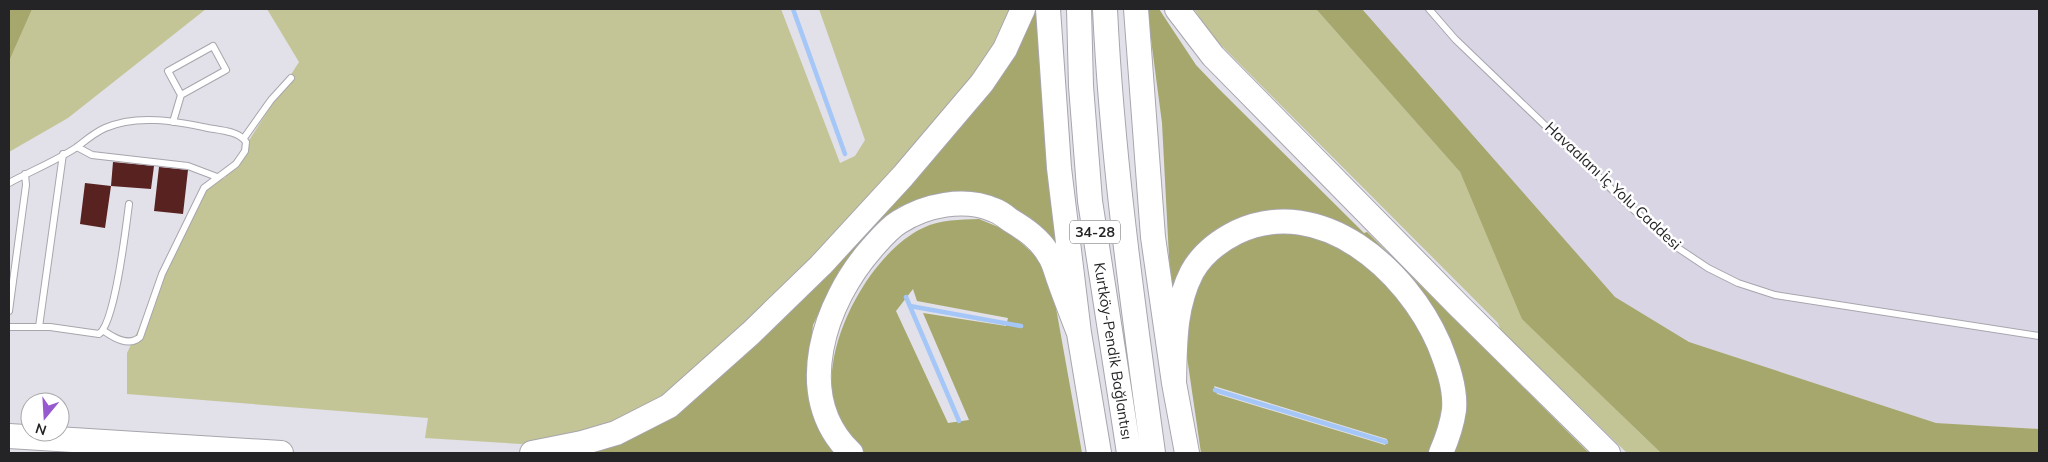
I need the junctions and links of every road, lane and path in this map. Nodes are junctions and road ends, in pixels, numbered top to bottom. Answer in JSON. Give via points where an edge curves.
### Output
{"nodes":[{"id":1,"x":1023,"y":9,"type":"edge"},
{"id":2,"x":1048,"y":9,"type":"edge"},
{"id":3,"x":1079,"y":9,"type":"edge"},
{"id":4,"x":1105,"y":9,"type":"edge"},
{"id":5,"x":1136,"y":9,"type":"edge"},
{"id":6,"x":1177,"y":9,"type":"edge"},
{"id":7,"x":1428,"y":9,"type":"edge"},
{"id":8,"x":291,"y":78,"type":"dead end"},
{"id":9,"x":181,"y":95,"type":"junction"},
{"id":10,"x":173,"y":122,"type":"junction"},
{"id":11,"x":244,"y":138,"type":"junction"},
{"id":12,"x":77,"y":147,"type":"junction"},
{"id":13,"x":63,"y":154,"type":"junction"},
{"id":14,"x":25,"y":174,"type":"junction"},
{"id":15,"x":217,"y":177,"type":"junction"},
{"id":16,"x":9,"y":183,"type":"edge"},
{"id":17,"x":129,"y":204,"type":"dead end"},
{"id":18,"x":9,"y":311,"type":"edge"},
{"id":19,"x":39,"y":327,"type":"junction"},
{"id":20,"x":9,"y":328,"type":"edge"},
{"id":21,"x":104,"y":330,"type":"junction"},
{"id":22,"x":1079,"y":333,"type":"junction"},
{"id":23,"x":2039,"y":336,"type":"edge"},
{"id":24,"x":1174,"y":383,"type":"junction"},
{"id":25,"x":9,"y":436,"type":"edge"},
{"id":26,"x":281,"y":453,"type":"edge"},
{"id":27,"x":532,"y":453,"type":"edge"},
{"id":28,"x":851,"y":453,"type":"edge"},
{"id":29,"x":1099,"y":453,"type":"edge"},
{"id":30,"x":1129,"y":453,"type":"edge"},
{"id":31,"x":1153,"y":453,"type":"edge"},
{"id":32,"x":1188,"y":453,"type":"edge"},
{"id":33,"x":1441,"y":453,"type":"edge"},
{"id":34,"x":1608,"y":453,"type":"edge"}],
"edges":[{"from":1,"to":27,"type":"highway","via":[[1005,48],[976,90],[821,265],[751,333],[668,406],[616,433]]},
{"from":2,"to":22,"type":"highway","via":[[1059,168]]},
{"from":3,"to":30,"type":"highway","name":"Kurtköy-Pendik Bağlantısı","number":"34-28","via":[[1090,201]]},
{"from":4,"to":31,"type":"highway","name":"Kurtköy-Pendik Bağlantısı","number":"34-28","via":[[1120,196]]},
{"from":5,"to":24,"type":"highway","via":[[1153,237]]},
{"from":6,"to":34,"type":"highway","via":[[1213,56]]},
{"from":7,"to":23,"type":"lane","name":"Havaalanı İç Yolu Caddesi","via":[[1454,39],[1628,204],[1675,246],[1708,268],[1738,283],[1775,295]]},
{"from":8,"to":11,"type":"lane"},
{"from":9,"to":9,"type":"lane","via":[[226,70],[213,46],[168,71]]},
{"from":9,"to":10,"type":"lane"},
{"from":10,"to":11,"type":"lane"},
{"from":10,"to":12,"type":"lane","via":[[151,120],[117,124],[95,133]]},
{"from":11,"to":15,"type":"lane","via":[[247,146],[241,158]]},
{"from":12,"to":13,"type":"lane"},
{"from":12,"to":15,"type":"lane","via":[[92,155],[188,166]]},
{"from":13,"to":14,"type":"lane"},
{"from":13,"to":19,"type":"lane"},
{"from":14,"to":16,"type":"lane"},
{"from":14,"to":18,"type":"lane"},
{"from":15,"to":21,"type":"lane","via":[[204,188],[172,251],[152,297],[140,337],[128,341]]},
{"from":17,"to":21,"type":"lane","via":[[112,306]]},
{"from":19,"to":20,"type":"lane"},
{"from":19,"to":21,"type":"lane","via":[[99,334]]},
{"from":22,"to":28,"type":"highway","via":[[1050,255],[1025,229],[994,210],[969,204],[946,204],[899,222],[858,264],[842,288],[823,335],[820,357],[822,405],[832,429]]},
{"from":22,"to":29,"type":"highway"},
{"from":24,"to":32,"type":"highway"},
{"from":24,"to":33,"type":"highway","via":[[1176,323],[1193,271],[1207,252],[1228,236],[1253,225],[1285,221],[1310,225],[1336,233],[1360,248],[1393,274],[1416,301],[1432,329],[1452,384],[1454,409]]},
{"from":25,"to":26,"type":"highway"}]}
